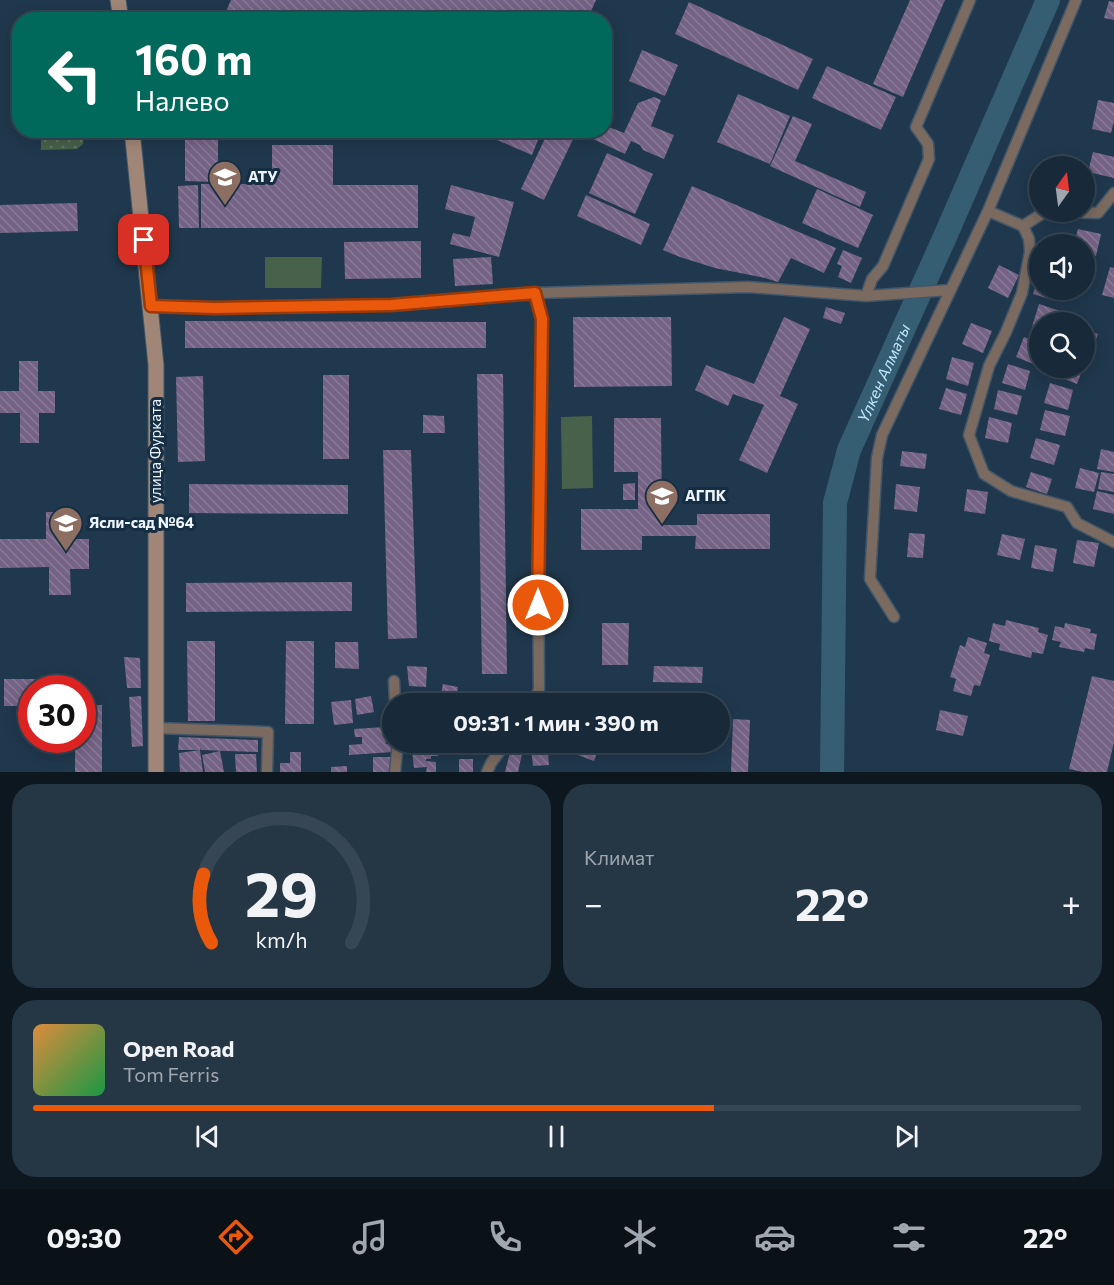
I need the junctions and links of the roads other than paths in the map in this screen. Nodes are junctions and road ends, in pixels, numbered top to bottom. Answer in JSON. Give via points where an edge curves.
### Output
{"nodes":[{"id":1,"x":970,"y":0,"type":"edge"},
{"id":2,"x":1076,"y":0,"type":"edge"},
{"id":3,"x":133,"y":138,"type":"edge"},
{"id":4,"x":1114,"y":193,"type":"edge"},
{"id":5,"x":988,"y":211,"type":"junction"},
{"id":6,"x":1095,"y":213,"type":"edge"},
{"id":7,"x":1029,"y":222,"type":"edge"},
{"id":8,"x":1023,"y":226,"type":"junction"},
{"id":9,"x":950,"y":290,"type":"junction"},
{"id":10,"x":535,"y":293,"type":"junction"},
{"id":11,"x":866,"y":296,"type":"junction"},
{"id":12,"x":151,"y":306,"type":"junction"},
{"id":13,"x":1114,"y":542,"type":"edge"},
{"id":14,"x":894,"y":617,"type":"dead end"},
{"id":15,"x":394,"y":681,"type":"dead end"},
{"id":16,"x":395,"y":693,"type":"edge"},
{"id":17,"x":537,"y":693,"type":"edge"},
{"id":18,"x":156,"y":728,"type":"junction"},
{"id":19,"x":397,"y":753,"type":"edge"},
{"id":20,"x":499,"y":753,"type":"edge"},
{"id":21,"x":156,"y":772,"type":"edge"},
{"id":22,"x":267,"y":772,"type":"edge"},
{"id":23,"x":395,"y":772,"type":"edge"},
{"id":24,"x":487,"y":772,"type":"edge"}],
"edges":[{"from":1,"to":11,"type":"street","via":[[916,127],[928,144],[929,159]]},
{"from":2,"to":5,"type":"street"},
{"from":3,"to":12,"type":"street","name":"улица Фурката"},
{"from":4,"to":6,"type":"street"},
{"from":5,"to":8,"type":"street"},
{"from":5,"to":9,"type":"street"},
{"from":7,"to":8,"type":"street"},
{"from":8,"to":13,"type":"street","via":[[1030,252],[1022,293],[988,366],[969,435],[984,474],[1011,491],[1067,507],[1077,523]]},
{"from":9,"to":11,"type":"street"},
{"from":9,"to":14,"type":"street","via":[[882,435],[877,458],[870,579]]},
{"from":10,"to":11,"type":"street","via":[[748,287]]},
{"from":10,"to":12,"type":"street","via":[[391,305]]},
{"from":10,"to":17,"type":"street","via":[[542,319]]},
{"from":12,"to":18,"type":"street","name":"улица Фурката","via":[[156,365]]},
{"from":15,"to":16,"type":"street"},
{"from":18,"to":21,"type":"street","name":"улица Фурката"},
{"from":18,"to":22,"type":"street","via":[[268,732]]},
{"from":19,"to":23,"type":"street"},
{"from":20,"to":24,"type":"street"}]}
